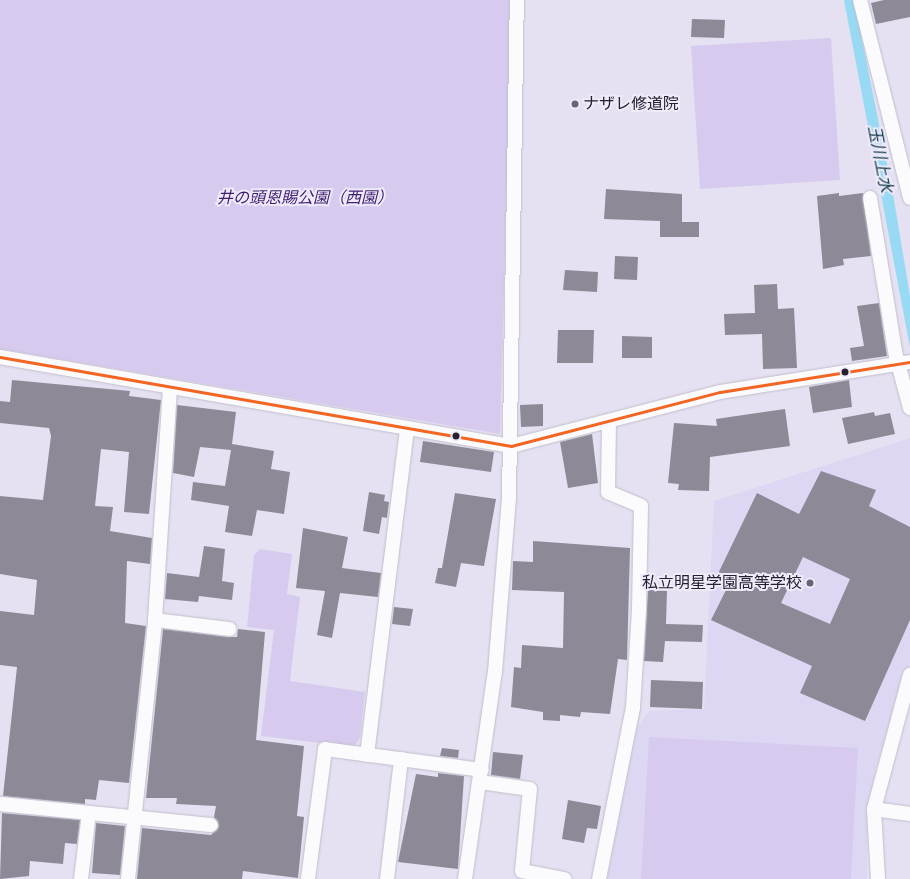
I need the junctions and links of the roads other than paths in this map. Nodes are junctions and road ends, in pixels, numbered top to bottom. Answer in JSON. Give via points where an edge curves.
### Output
{"nodes":[{"id":1,"x":517,"y":0,"type":"edge"},
{"id":2,"x":860,"y":0,"type":"edge"},
{"id":3,"x":870,"y":198,"type":"dead end"},
{"id":4,"x":910,"y":198,"type":"edge"},
{"id":5,"x":0,"y":357,"type":"edge"},
{"id":6,"x":906,"y":362,"type":"edge"},
{"id":7,"x":170,"y":386,"type":"junction"},
{"id":8,"x":910,"y":408,"type":"edge"},
{"id":9,"x":609,"y":420,"type":"junction"},
{"id":10,"x":407,"y":428,"type":"junction"},
{"id":11,"x":512,"y":446,"type":"junction"},
{"id":12,"x":155,"y":620,"type":"junction"},
{"id":13,"x":229,"y":629,"type":"dead end"},
{"id":14,"x":910,"y":675,"type":"edge"},
{"id":15,"x":367,"y":754,"type":"junction"},
{"id":16,"x":401,"y":759,"type":"junction"},
{"id":17,"x":481,"y":776,"type":"junction"},
{"id":18,"x":0,"y":804,"type":"edge"},
{"id":19,"x":874,"y":809,"type":"junction"},
{"id":20,"x":89,"y":813,"type":"junction"},
{"id":21,"x":910,"y":814,"type":"edge"},
{"id":22,"x":135,"y":817,"type":"junction"},
{"id":23,"x":210,"y":825,"type":"dead end"},
{"id":24,"x":81,"y":879,"type":"edge"},
{"id":25,"x":128,"y":879,"type":"edge"},
{"id":26,"x":308,"y":879,"type":"edge"},
{"id":27,"x":387,"y":879,"type":"edge"},
{"id":28,"x":465,"y":879,"type":"edge"},
{"id":29,"x":564,"y":879,"type":"edge"},
{"id":30,"x":599,"y":879,"type":"edge"},
{"id":31,"x":878,"y":879,"type":"edge"}],
"edges":[{"from":1,"to":11,"type":"street"},
{"from":2,"to":4,"type":"street"},
{"from":3,"to":6,"type":"street"},
{"from":5,"to":7,"type":"street"},
{"from":6,"to":8,"type":"street"},
{"from":6,"to":9,"type":"street","via":[[720,392]]},
{"from":7,"to":10,"type":"street"},
{"from":7,"to":12,"type":"street"},
{"from":9,"to":11,"type":"street"},
{"from":9,"to":30,"type":"street","via":[[608,492],[641,506],[639,609],[633,708]]},
{"from":10,"to":11,"type":"street"},
{"from":10,"to":15,"type":"street"},
{"from":11,"to":17,"type":"street","via":[[495,672]]},
{"from":12,"to":13,"type":"street"},
{"from":12,"to":22,"type":"street"},
{"from":14,"to":19,"type":"street"},
{"from":15,"to":16,"type":"street"},
{"from":15,"to":26,"type":"street","via":[[325,749]]},
{"from":16,"to":17,"type":"street"},
{"from":16,"to":27,"type":"street"},
{"from":17,"to":28,"type":"street"},
{"from":17,"to":29,"type":"street","via":[[530,789],[522,871]]},
{"from":18,"to":20,"type":"street"},
{"from":19,"to":21,"type":"street"},
{"from":19,"to":31,"type":"street"},
{"from":20,"to":22,"type":"street"},
{"from":20,"to":24,"type":"street"},
{"from":22,"to":23,"type":"street"},
{"from":22,"to":25,"type":"street"}]}
